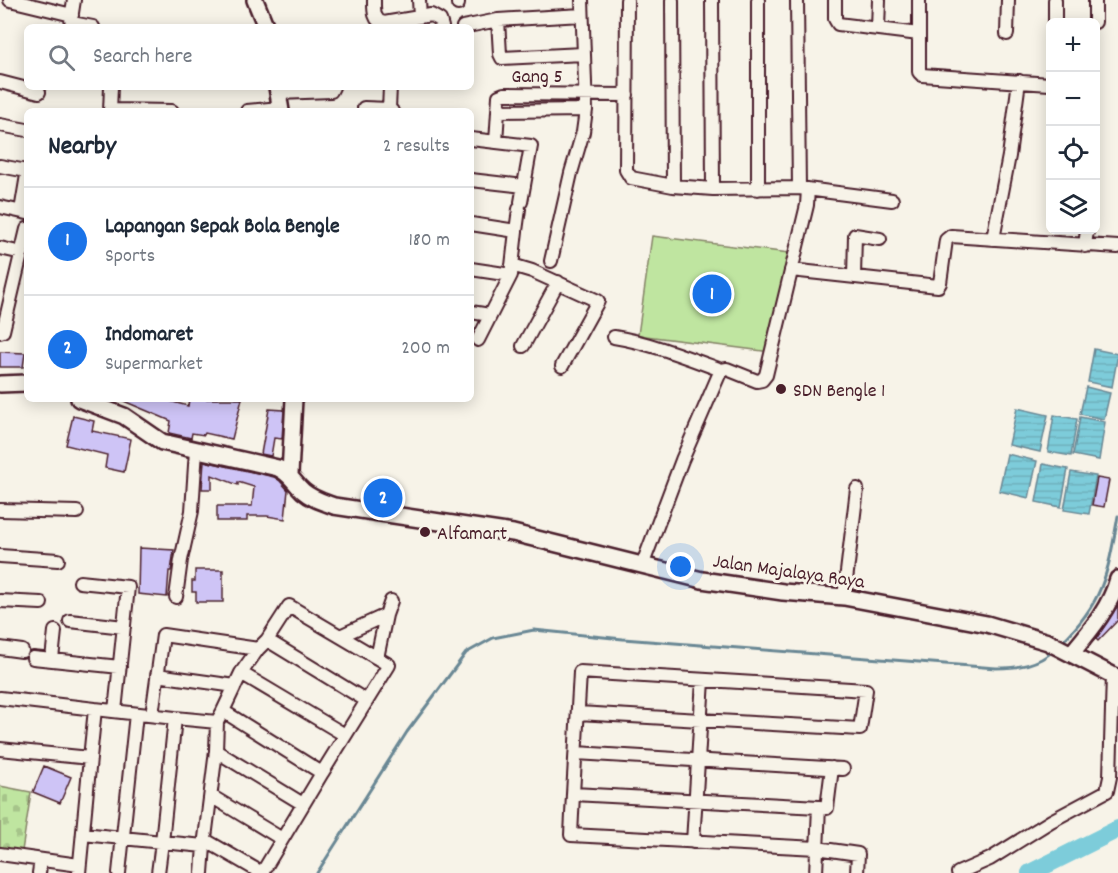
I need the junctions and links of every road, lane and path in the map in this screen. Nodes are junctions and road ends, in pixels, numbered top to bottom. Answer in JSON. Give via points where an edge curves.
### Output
{"nodes":[{"id":1,"x":10,"y":0,"type":"edge"},
{"id":2,"x":74,"y":0,"type":"edge"},
{"id":3,"x":255,"y":0,"type":"edge"},
{"id":4,"x":374,"y":0,"type":"edge"},
{"id":5,"x":419,"y":0,"type":"edge"},
{"id":6,"x":582,"y":0,"type":"edge"},
{"id":7,"x":627,"y":0,"type":"edge"},
{"id":8,"x":672,"y":0,"type":"edge"},
{"id":9,"x":712,"y":0,"type":"edge"},
{"id":10,"x":758,"y":0,"type":"edge"},
{"id":11,"x":797,"y":0,"type":"edge"},
{"id":12,"x":835,"y":0,"type":"edge"},
{"id":13,"x":879,"y":0,"type":"edge"},
{"id":14,"x":919,"y":0,"type":"edge"},
{"id":15,"x":1008,"y":0,"type":"edge"},
{"id":16,"x":1055,"y":0,"type":"edge"},
{"id":17,"x":1095,"y":0,"type":"edge"},
{"id":18,"x":72,"y":15,"type":"junction"},
{"id":19,"x":582,"y":15,"type":"junction"},
{"id":20,"x":420,"y":16,"type":"junction"},
{"id":21,"x":1055,"y":18,"type":"edge"},
{"id":22,"x":1095,"y":18,"type":"edge"},
{"id":23,"x":498,"y":20,"type":"junction"},
{"id":24,"x":77,"y":24,"type":"edge"},
{"id":25,"x":265,"y":24,"type":"edge"},
{"id":26,"x":441,"y":24,"type":"edge"},
{"id":27,"x":474,"y":25,"type":"edge"},
{"id":28,"x":878,"y":29,"type":"junction"},
{"id":29,"x":919,"y":34,"type":"junction"},
{"id":30,"x":1007,"y":34,"type":"dead end"},
{"id":31,"x":583,"y":54,"type":"junction"},
{"id":32,"x":1019,"y":81,"type":"junction"},
{"id":33,"x":0,"y":82,"type":"edge"},
{"id":34,"x":1046,"y":84,"type":"edge"},
{"id":35,"x":24,"y":89,"type":"edge"},
{"id":36,"x":28,"y":90,"type":"edge"},
{"id":37,"x":111,"y":90,"type":"edge"},
{"id":38,"x":332,"y":90,"type":"edge"},
{"id":39,"x":390,"y":90,"type":"edge"},
{"id":40,"x":39,"y":93,"type":"dead end"},
{"id":41,"x":585,"y":95,"type":"junction"},
{"id":42,"x":627,"y":95,"type":"junction"},
{"id":43,"x":279,"y":100,"type":"edge"},
{"id":44,"x":110,"y":108,"type":"edge"},
{"id":45,"x":256,"y":108,"type":"edge"},
{"id":46,"x":390,"y":108,"type":"edge"},
{"id":47,"x":586,"y":110,"type":"junction"},
{"id":48,"x":498,"y":111,"type":"junction"},
{"id":49,"x":0,"y":124,"type":"edge"},
{"id":50,"x":24,"y":129,"type":"edge"},
{"id":51,"x":474,"y":139,"type":"edge"},
{"id":52,"x":496,"y":142,"type":"junction"},
{"id":53,"x":0,"y":166,"type":"edge"},
{"id":54,"x":24,"y":172,"type":"edge"},
{"id":55,"x":474,"y":180,"type":"edge"},
{"id":56,"x":524,"y":186,"type":"junction"},
{"id":57,"x":673,"y":186,"type":"junction"},
{"id":58,"x":804,"y":188,"type":"junction"},
{"id":59,"x":713,"y":189,"type":"junction"},
{"id":60,"x":758,"y":189,"type":"junction"},
{"id":61,"x":892,"y":200,"type":"dead end"},
{"id":62,"x":0,"y":207,"type":"edge"},
{"id":63,"x":24,"y":212,"type":"edge"},
{"id":64,"x":474,"y":224,"type":"edge"},
{"id":65,"x":516,"y":231,"type":"junction"},
{"id":66,"x":1086,"y":234,"type":"edge"},
{"id":67,"x":880,"y":239,"type":"dead end"},
{"id":68,"x":993,"y":239,"type":"junction"},
{"id":69,"x":24,"y":243,"type":"edge"},
{"id":70,"x":1085,"y":246,"type":"junction"},
{"id":71,"x":1118,"y":247,"type":"edge"},
{"id":72,"x":0,"y":248,"type":"edge"},
{"id":73,"x":22,"y":253,"type":"junction"},
{"id":74,"x":551,"y":261,"type":"dead end"},
{"id":75,"x":474,"y":269,"type":"edge"},
{"id":76,"x":512,"y":270,"type":"junction"},
{"id":77,"x":791,"y":270,"type":"junction"},
{"id":78,"x":854,"y":277,"type":"junction"},
{"id":79,"x":558,"y":282,"type":"junction"},
{"id":80,"x":6,"y":292,"type":"edge"},
{"id":81,"x":474,"y":312,"type":"edge"},
{"id":82,"x":490,"y":315,"type":"junction"},
{"id":83,"x":0,"y":332,"type":"edge"},
{"id":84,"x":614,"y":338,"type":"dead end"},
{"id":85,"x":478,"y":340,"type":"dead end"},
{"id":86,"x":524,"y":346,"type":"dead end"},
{"id":87,"x":562,"y":366,"type":"dead end"},
{"id":88,"x":722,"y":370,"type":"junction"},
{"id":89,"x":24,"y":380,"type":"edge"},
{"id":90,"x":0,"y":384,"type":"edge"},
{"id":91,"x":87,"y":402,"type":"edge"},
{"id":92,"x":294,"y":402,"type":"edge"},
{"id":93,"x":196,"y":450,"type":"junction"},
{"id":94,"x":290,"y":474,"type":"junction"},
{"id":95,"x":857,"y":489,"type":"dead end"},
{"id":96,"x":0,"y":510,"type":"edge"},
{"id":97,"x":77,"y":512,"type":"dead end"},
{"id":98,"x":0,"y":556,"type":"edge"},
{"id":99,"x":58,"y":560,"type":"dead end"},
{"id":100,"x":642,"y":566,"type":"junction"},
{"id":101,"x":1118,"y":579,"type":"edge"},
{"id":102,"x":80,"y":582,"type":"dead end"},
{"id":103,"x":176,"y":597,"type":"dead end"},
{"id":104,"x":844,"y":597,"type":"junction"},
{"id":105,"x":0,"y":601,"type":"edge"},
{"id":106,"x":391,"y":601,"type":"dead end"},
{"id":107,"x":41,"y":603,"type":"dead end"},
{"id":108,"x":386,"y":615,"type":"junction"},
{"id":109,"x":70,"y":621,"type":"dead end"},
{"id":110,"x":124,"y":627,"type":"junction"},
{"id":111,"x":55,"y":631,"type":"dead end"},
{"id":112,"x":340,"y":636,"type":"junction"},
{"id":113,"x":262,"y":644,"type":"junction"},
{"id":114,"x":0,"y":648,"type":"edge"},
{"id":115,"x":1068,"y":653,"type":"junction"},
{"id":116,"x":377,"y":658,"type":"junction"},
{"id":117,"x":52,"y":660,"type":"junction"},
{"id":118,"x":120,"y":667,"type":"junction"},
{"id":119,"x":241,"y":673,"type":"junction"},
{"id":120,"x":158,"y":675,"type":"junction"},
{"id":121,"x":1115,"y":677,"type":"edge"},
{"id":122,"x":703,"y":680,"type":"junction"},
{"id":123,"x":235,"y":686,"type":"junction"},
{"id":124,"x":0,"y":698,"type":"edge"},
{"id":125,"x":367,"y":700,"type":"junction"},
{"id":126,"x":95,"y":710,"type":"junction"},
{"id":127,"x":115,"y":711,"type":"junction"},
{"id":128,"x":578,"y":713,"type":"junction"},
{"id":129,"x":136,"y":714,"type":"junction"},
{"id":130,"x":153,"y":715,"type":"junction"},
{"id":131,"x":220,"y":716,"type":"junction"},
{"id":132,"x":175,"y":718,"type":"junction"},
{"id":133,"x":700,"y":720,"type":"junction"},
{"id":134,"x":345,"y":735,"type":"junction"},
{"id":135,"x":0,"y":749,"type":"edge"},
{"id":136,"x":216,"y":751,"type":"junction"},
{"id":137,"x":576,"y":753,"type":"junction"},
{"id":138,"x":90,"y":758,"type":"junction"},
{"id":139,"x":698,"y":760,"type":"junction"},
{"id":140,"x":322,"y":773,"type":"junction"},
{"id":141,"x":573,"y":794,"type":"junction"},
{"id":142,"x":211,"y":796,"type":"junction"},
{"id":143,"x":696,"y":801,"type":"junction"},
{"id":144,"x":303,"y":804,"type":"junction"},
{"id":145,"x":819,"y":807,"type":"junction"},
{"id":146,"x":83,"y":834,"type":"junction"},
{"id":147,"x":123,"y":838,"type":"junction"},
{"id":148,"x":282,"y":839,"type":"junction"},
{"id":149,"x":162,"y":842,"type":"junction"},
{"id":150,"x":693,"y":842,"type":"junction"},
{"id":151,"x":204,"y":843,"type":"junction"},
{"id":152,"x":1,"y":847,"type":"edge"},
{"id":153,"x":817,"y":848,"type":"junction"},
{"id":154,"x":0,"y":853,"type":"edge"},
{"id":155,"x":40,"y":867,"type":"edge"},
{"id":156,"x":79,"y":869,"type":"edge"},
{"id":157,"x":119,"y":873,"type":"edge"},
{"id":158,"x":158,"y":873,"type":"edge"},
{"id":159,"x":202,"y":873,"type":"edge"},
{"id":160,"x":816,"y":873,"type":"edge"},
{"id":161,"x":857,"y":873,"type":"edge"},
{"id":162,"x":958,"y":873,"type":"edge"}],
"edges":[{"from":1,"to":18,"type":"street"},
{"from":2,"to":18,"type":"street"},
{"from":3,"to":25,"type":"street"},
{"from":4,"to":20,"type":"street","via":[[375,16],[380,22]]},
{"from":5,"to":20,"type":"street"},
{"from":6,"to":19,"type":"street"},
{"from":7,"to":42,"type":"street"},
{"from":8,"to":57,"type":"street"},
{"from":9,"to":59,"type":"street"},
{"from":10,"to":60,"type":"street"},
{"from":11,"to":58,"type":"street"},
{"from":12,"to":28,"type":"street","via":[[836,23]]},
{"from":13,"to":28,"type":"street"},
{"from":14,"to":29,"type":"street"},
{"from":15,"to":30,"type":"street"},
{"from":16,"to":21,"type":"street"},
{"from":17,"to":22,"type":"street"},
{"from":18,"to":24,"type":"street","via":[[72,23]]},
{"from":19,"to":23,"type":"street"},
{"from":19,"to":31,"type":"street"},
{"from":20,"to":26,"type":"street","via":[[436,16]]},
{"from":23,"to":27,"type":"street"},
{"from":23,"to":31,"type":"street","via":[[502,58]]},
{"from":28,"to":29,"type":"street"},
{"from":29,"to":32,"type":"street","via":[[922,75]]},
{"from":31,"to":41,"type":"street"},
{"from":32,"to":34,"type":"street"},
{"from":32,"to":68,"type":"street"},
{"from":33,"to":35,"type":"street"},
{"from":36,"to":40,"type":"street"},
{"from":37,"to":44,"type":"street"},
{"from":38,"to":43,"type":"street"},
{"from":39,"to":46,"type":"street"},
{"from":41,"to":42,"type":"street"},
{"from":41,"to":47,"type":"street"},
{"from":41,"to":48,"type":"street","name":"Gang 5","via":[[504,94],[499,96]]},
{"from":42,"to":57,"type":"street","via":[[628,174],[634,180]]},
{"from":43,"to":45,"type":"street"},
{"from":47,"to":48,"type":"street"},
{"from":47,"to":74,"type":"street","via":[[584,132]]},
{"from":48,"to":52,"type":"street","name":"Gang 5"},
{"from":49,"to":50,"type":"street"},
{"from":51,"to":52,"type":"street"},
{"from":52,"to":56,"type":"street","via":[[531,146]]},
{"from":53,"to":54,"type":"street"},
{"from":55,"to":56,"type":"street"},
{"from":56,"to":65,"type":"street"},
{"from":57,"to":59,"type":"street"},
{"from":58,"to":60,"type":"street"},
{"from":58,"to":61,"type":"street"},
{"from":58,"to":77,"type":"street","via":[[807,205]]},
{"from":59,"to":60,"type":"street"},
{"from":62,"to":63,"type":"street"},
{"from":64,"to":65,"type":"street"},
{"from":65,"to":76,"type":"street"},
{"from":66,"to":70,"type":"street"},
{"from":67,"to":78,"type":"street","via":[[855,235]]},
{"from":68,"to":70,"type":"street"},
{"from":68,"to":78,"type":"street","via":[[948,238],[938,286]]},
{"from":69,"to":73,"type":"street"},
{"from":70,"to":71,"type":"street"},
{"from":72,"to":73,"type":"street"},
{"from":73,"to":80,"type":"street"},
{"from":75,"to":76,"type":"street"},
{"from":76,"to":79,"type":"street","via":[[532,271]]},
{"from":76,"to":82,"type":"street"},
{"from":77,"to":78,"type":"street"},
{"from":77,"to":88,"type":"street","via":[[765,378],[757,381]]},
{"from":79,"to":86,"type":"street"},
{"from":79,"to":87,"type":"street","via":[[598,301]]},
{"from":80,"to":83,"type":"street"},
{"from":81,"to":82,"type":"street"},
{"from":82,"to":85,"type":"street"},
{"from":84,"to":88,"type":"street","via":[[655,346]]},
{"from":88,"to":100,"type":"street"},
{"from":89,"to":90,"type":"street"},
{"from":91,"to":93,"type":"street","name":"Jalan Majalaya Raya","via":[[124,416],[162,441]]},
{"from":92,"to":94,"type":"street"},
{"from":93,"to":94,"type":"street","name":"Jalan Majalaya Raya","via":[[268,465]]},
{"from":93,"to":103,"type":"street","via":[[192,511]]},
{"from":94,"to":100,"type":"street","name":"Jalan Majalaya Raya","via":[[309,496],[334,507],[513,533]]},
{"from":95,"to":104,"type":"street"},
{"from":96,"to":97,"type":"street"},
{"from":98,"to":99,"type":"street"},
{"from":100,"to":104,"type":"street","name":"Jalan Majalaya Raya","via":[[741,586]]},
{"from":101,"to":115,"type":"street","via":[[1101,616]]},
{"from":102,"to":110,"type":"street","via":[[128,587]]},
{"from":104,"to":115,"type":"street","name":"Jalan Majalaya Raya","via":[[987,624],[1048,642]]},
{"from":105,"to":107,"type":"street"},
{"from":106,"to":108,"type":"street"},
{"from":108,"to":112,"type":"street"},
{"from":108,"to":116,"type":"street"},
{"from":109,"to":110,"type":"street"},
{"from":110,"to":118,"type":"street"},
{"from":111,"to":117,"type":"street"},
{"from":112,"to":113,"type":"street","via":[[289,606]]},
{"from":112,"to":116,"type":"street"},
{"from":113,"to":119,"type":"street"},
{"from":113,"to":120,"type":"street","via":[[163,635]]},
{"from":113,"to":125,"type":"street"},
{"from":114,"to":117,"type":"street"},
{"from":115,"to":121,"type":"street","name":"Jalan Majalaya Raya"},
{"from":116,"to":125,"type":"street","via":[[389,665]]},
{"from":117,"to":118,"type":"street"},
{"from":118,"to":127,"type":"street"},
{"from":119,"to":123,"type":"street"},
{"from":119,"to":134,"type":"street"},
{"from":120,"to":123,"type":"street"},
{"from":120,"to":130,"type":"street"},
{"from":121,"to":162,"type":"street","via":[[1107,791],[990,859]]},
{"from":122,"to":128,"type":"street","via":[[580,672]]},
{"from":122,"to":133,"type":"street"},
{"from":122,"to":133,"type":"street","via":[[866,690],[861,729]]},
{"from":123,"to":131,"type":"street"},
{"from":124,"to":126,"type":"street"},
{"from":125,"to":134,"type":"street"},
{"from":126,"to":127,"type":"street"},
{"from":126,"to":138,"type":"street"},
{"from":127,"to":129,"type":"street"},
{"from":128,"to":133,"type":"street"},
{"from":128,"to":137,"type":"street"},
{"from":129,"to":130,"type":"street"},
{"from":129,"to":147,"type":"street"},
{"from":130,"to":132,"type":"street"},
{"from":131,"to":132,"type":"street"},
{"from":131,"to":136,"type":"street"},
{"from":131,"to":140,"type":"street"},
{"from":132,"to":149,"type":"street"},
{"from":133,"to":139,"type":"street"},
{"from":134,"to":140,"type":"street"},
{"from":135,"to":138,"type":"street"},
{"from":136,"to":142,"type":"street"},
{"from":136,"to":144,"type":"street"},
{"from":137,"to":139,"type":"street"},
{"from":137,"to":141,"type":"street"},
{"from":138,"to":146,"type":"street"},
{"from":139,"to":143,"type":"street"},
{"from":139,"to":145,"type":"street","via":[[837,769],[827,808]]},
{"from":140,"to":144,"type":"street"},
{"from":141,"to":143,"type":"street"},
{"from":141,"to":150,"type":"street","via":[[571,835]]},
{"from":142,"to":148,"type":"street"},
{"from":142,"to":151,"type":"street"},
{"from":143,"to":145,"type":"street"},
{"from":143,"to":150,"type":"street"},
{"from":144,"to":148,"type":"street"},
{"from":145,"to":153,"type":"street"},
{"from":146,"to":147,"type":"street"},
{"from":146,"to":156,"type":"street"},
{"from":147,"to":149,"type":"street"},
{"from":147,"to":157,"type":"street"},
{"from":148,"to":151,"type":"street","via":[[262,873]]},
{"from":149,"to":151,"type":"street"},
{"from":149,"to":158,"type":"street"},
{"from":150,"to":153,"type":"street"},
{"from":151,"to":159,"type":"street"},
{"from":152,"to":154,"type":"street"},
{"from":153,"to":160,"type":"street"},
{"from":153,"to":161,"type":"street","via":[[858,854]]},
{"from":154,"to":155,"type":"street"},
{"from":155,"to":156,"type":"street"}]}
